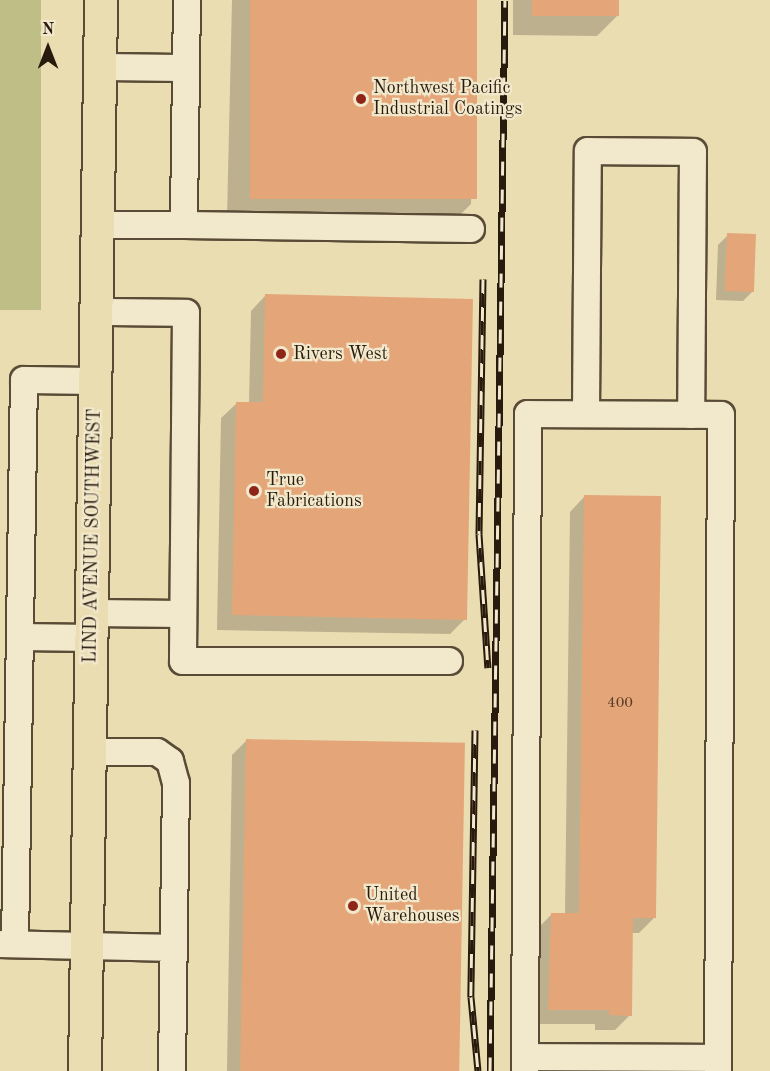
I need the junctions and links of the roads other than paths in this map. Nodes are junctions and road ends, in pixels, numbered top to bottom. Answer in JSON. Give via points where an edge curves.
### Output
{"nodes":[{"id":1,"x":101,"y":0,"type":"edge"},
{"id":2,"x":187,"y":0,"type":"edge"},
{"id":3,"x":100,"y":67,"type":"junction"},
{"id":4,"x":186,"y":68,"type":"junction"},
{"id":5,"x":98,"y":225,"type":"junction"},
{"id":6,"x":184,"y":225,"type":"junction"},
{"id":7,"x":471,"y":229,"type":"dead end"},
{"id":8,"x":97,"y":312,"type":"junction"},
{"id":9,"x":96,"y":381,"type":"junction"},
{"id":10,"x":586,"y":414,"type":"junction"},
{"id":11,"x":691,"y":415,"type":"junction"},
{"id":12,"x":183,"y":614,"type":"junction"},
{"id":13,"x":92,"y":625,"type":"junction"},
{"id":14,"x":20,"y":637,"type":"junction"},
{"id":15,"x":449,"y":661,"type":"dead end"},
{"id":16,"x":90,"y":752,"type":"junction"},
{"id":17,"x":8,"y":944,"type":"edge"},
{"id":18,"x":88,"y":945,"type":"junction"},
{"id":19,"x":174,"y":948,"type":"junction"},
{"id":20,"x":525,"y":1064,"type":"edge"},
{"id":21,"x":718,"y":1064,"type":"edge"},
{"id":22,"x":85,"y":1071,"type":"edge"},
{"id":23,"x":172,"y":1071,"type":"edge"}],
"edges":[{"from":1,"to":3,"type":"main road","name":"LIND AVENUE SOUTHWEST"},
{"from":2,"to":4,"type":"lane"},
{"from":3,"to":4,"type":"lane"},
{"from":3,"to":5,"type":"main road","name":"LIND AVENUE SOUTHWEST"},
{"from":4,"to":6,"type":"lane"},
{"from":5,"to":6,"type":"lane"},
{"from":5,"to":8,"type":"main road","name":"LIND AVENUE SOUTHWEST"},
{"from":6,"to":7,"type":"lane"},
{"from":8,"to":9,"type":"main road","name":"LIND AVENUE SOUTHWEST"},
{"from":8,"to":12,"type":"lane","via":[[186,313]]},
{"from":9,"to":13,"type":"main road","name":"LIND AVENUE SOUTHWEST"},
{"from":9,"to":14,"type":"lane","via":[[24,380]]},
{"from":10,"to":11,"type":"lane"},
{"from":10,"to":11,"type":"lane","via":[[588,151],[693,152]]},
{"from":10,"to":20,"type":"lane","via":[[528,414]]},
{"from":11,"to":21,"type":"lane","via":[[721,415]]},
{"from":12,"to":13,"type":"lane"},
{"from":12,"to":15,"type":"lane","via":[[183,661]]},
{"from":13,"to":14,"type":"lane"},
{"from":13,"to":16,"type":"main road","name":"LIND AVENUE SOUTHWEST"},
{"from":14,"to":17,"type":"lane"},
{"from":16,"to":18,"type":"main road","name":"LIND AVENUE SOUTHWEST"},
{"from":16,"to":19,"type":"lane","via":[[157,752],[170,761],[176,783]]},
{"from":17,"to":18,"type":"lane"},
{"from":18,"to":19,"type":"lane"},
{"from":18,"to":22,"type":"main road","name":"LIND AVENUE SOUTHWEST"},
{"from":19,"to":23,"type":"lane"},
{"from":20,"to":21,"type":"lane"}]}
